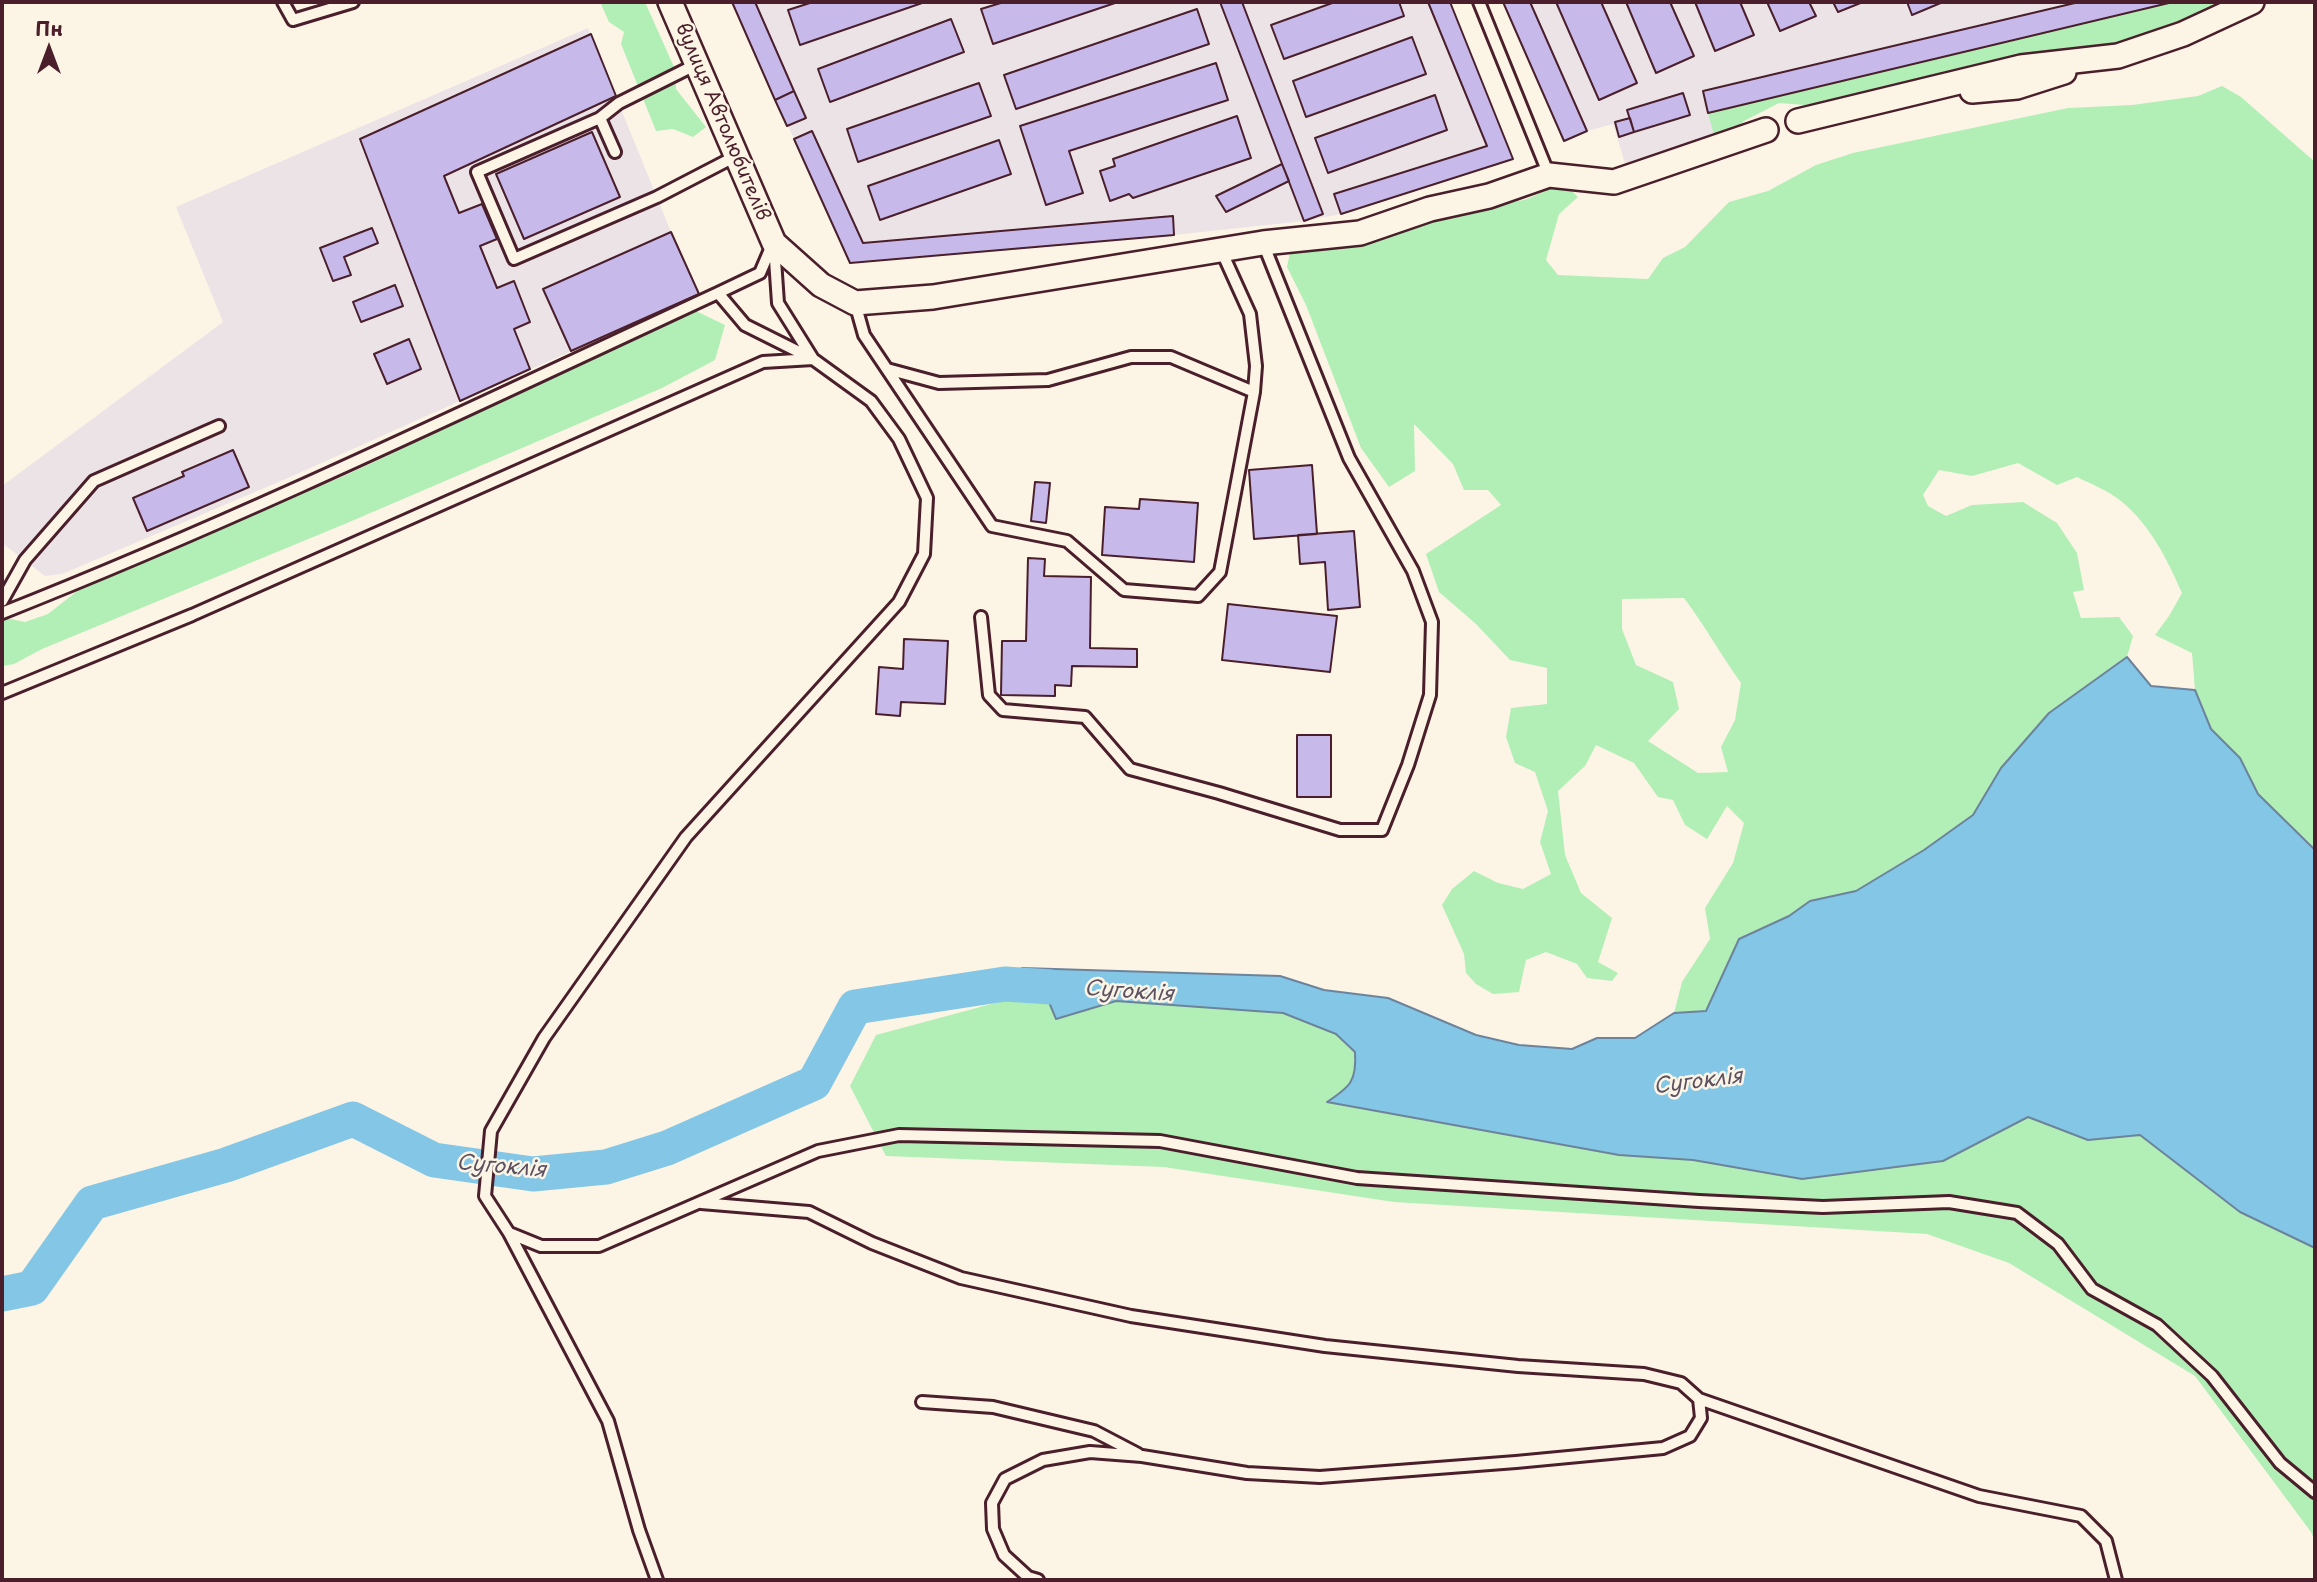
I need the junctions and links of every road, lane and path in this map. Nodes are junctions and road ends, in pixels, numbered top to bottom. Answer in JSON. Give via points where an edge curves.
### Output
{"nodes":[{"id":1,"x":283,"y":2,"type":"edge"},
{"id":2,"x":354,"y":2,"type":"edge"},
{"id":3,"x":670,"y":2,"type":"edge"},
{"id":4,"x":1479,"y":2,"type":"edge"},
{"id":5,"x":2252,"y":2,"type":"edge"},
{"id":6,"x":697,"y":64,"type":"junction"},
{"id":7,"x":600,"y":118,"type":"junction"},
{"id":8,"x":1798,"y":121,"type":"dead end"},
{"id":9,"x":1766,"y":130,"type":"dead end"},
{"id":10,"x":615,"y":152,"type":"dead end"},
{"id":11,"x":736,"y":156,"type":"junction"},
{"id":12,"x":1549,"y":175,"type":"junction"},
{"id":13,"x":774,"y":243,"type":"junction"},
{"id":14,"x":1263,"y":243,"type":"junction"},
{"id":15,"x":1221,"y":250,"type":"junction"},
{"id":16,"x":718,"y":293,"type":"junction"},
{"id":17,"x":855,"y":303,"type":"junction"},
{"id":18,"x":813,"y":359,"type":"junction"},
{"id":19,"x":887,"y":369,"type":"junction"},
{"id":20,"x":1254,"y":392,"type":"junction"},
{"id":21,"x":219,"y":426,"type":"dead end"},
{"id":22,"x":2,"y":601,"type":"edge"},
{"id":23,"x":2,"y":614,"type":"edge"},
{"id":24,"x":981,"y":617,"type":"dead end"},
{"id":25,"x":2,"y":693,"type":"edge"},
{"id":26,"x":698,"y":1202,"type":"junction"},
{"id":27,"x":509,"y":1233,"type":"junction"},
{"id":28,"x":1699,"y":1399,"type":"junction"},
{"id":29,"x":922,"y":1402,"type":"dead end"},
{"id":30,"x":1142,"y":1456,"type":"junction"},
{"id":31,"x":2315,"y":1492,"type":"edge"},
{"id":32,"x":657,"y":1580,"type":"edge"},
{"id":33,"x":1038,"y":1580,"type":"edge"},
{"id":34,"x":2116,"y":1580,"type":"edge"}],
"edges":[{"from":1,"to":2,"type":"lane","via":[[293,20]]},
{"from":3,"to":6,"type":"street","name":"вулиця Автолюбителів"},
{"from":4,"to":12,"type":"lane"},
{"from":5,"to":8,"type":"street","via":[[2183,34],[2118,56],[2021,67]]},
{"from":6,"to":7,"type":"lane","via":[[618,103]]},
{"from":6,"to":11,"type":"street","name":"вулиця Автолюбителів"},
{"from":7,"to":10,"type":"lane"},
{"from":7,"to":11,"type":"lane","via":[[477,172],[514,259],[657,197]]},
{"from":9,"to":12,"type":"street","via":[[1614,182]]},
{"from":11,"to":13,"type":"street","name":"вулиця Автолюбителів"},
{"from":12,"to":14,"type":"street","via":[[1360,233]]},
{"from":13,"to":16,"type":"lane","via":[[760,273]]},
{"from":13,"to":17,"type":"street","via":[[821,285]]},
{"from":13,"to":18,"type":"lane","via":[[778,303]]},
{"from":14,"to":15,"type":"street"},
{"from":14,"to":24,"type":"lane","via":[[1349,458],[1413,570],[1432,622],[1430,695],[1382,830],[1340,830],[1130,769],[1085,717],[1003,710],[989,695]]},
{"from":15,"to":17,"type":"street","via":[[933,297]]},
{"from":15,"to":20,"type":"lane","via":[[1250,314]]},
{"from":16,"to":18,"type":"lane","via":[[745,326]]},
{"from":16,"to":23,"type":"lane","via":[[305,483]]},
{"from":17,"to":19,"type":"lane","via":[[864,335]]},
{"from":18,"to":25,"type":"lane","via":[[763,362],[192,615]]},
{"from":18,"to":27,"type":"lane","via":[[871,401],[900,439],[927,498],[924,554],[899,602],[686,837],[544,1038],[491,1131],[485,1196]]},
{"from":19,"to":20,"type":"lane","via":[[939,383],[1048,380],[1131,358],[1171,358]]},
{"from":19,"to":20,"type":"lane","via":[[992,526],[1067,541],[1124,590],[1198,596],[1220,572]]},
{"from":21,"to":22,"type":"lane","via":[[94,481],[24,560]]},
{"from":26,"to":27,"type":"lane","via":[[599,1245],[541,1245]]},
{"from":26,"to":28,"type":"lane","via":[[809,1212],[961,1278],[1131,1316],[1325,1346],[1644,1374],[1681,1383]]},
{"from":26,"to":31,"type":"lane","via":[[818,1151],[899,1135],[1160,1141],[1357,1178],[1823,1207],[1949,1202],[2017,1213],[2058,1244],[2092,1289],[2157,1325],[2212,1377],[2280,1463]]},
{"from":27,"to":32,"type":"lane","via":[[608,1421]]},
{"from":28,"to":30,"type":"lane","via":[[1701,1418],[1690,1436],[1663,1448],[1320,1477],[1247,1474]]},
{"from":28,"to":34,"type":"lane","via":[[1979,1496],[2081,1516],[2106,1541]]},
{"from":29,"to":30,"type":"lane","via":[[993,1407],[1094,1431]]},
{"from":30,"to":33,"type":"lane","via":[[1090,1452],[1066,1456],[1043,1460],[1005,1479],[992,1503],[993,1529],[1004,1555],[1028,1577]]}]}
